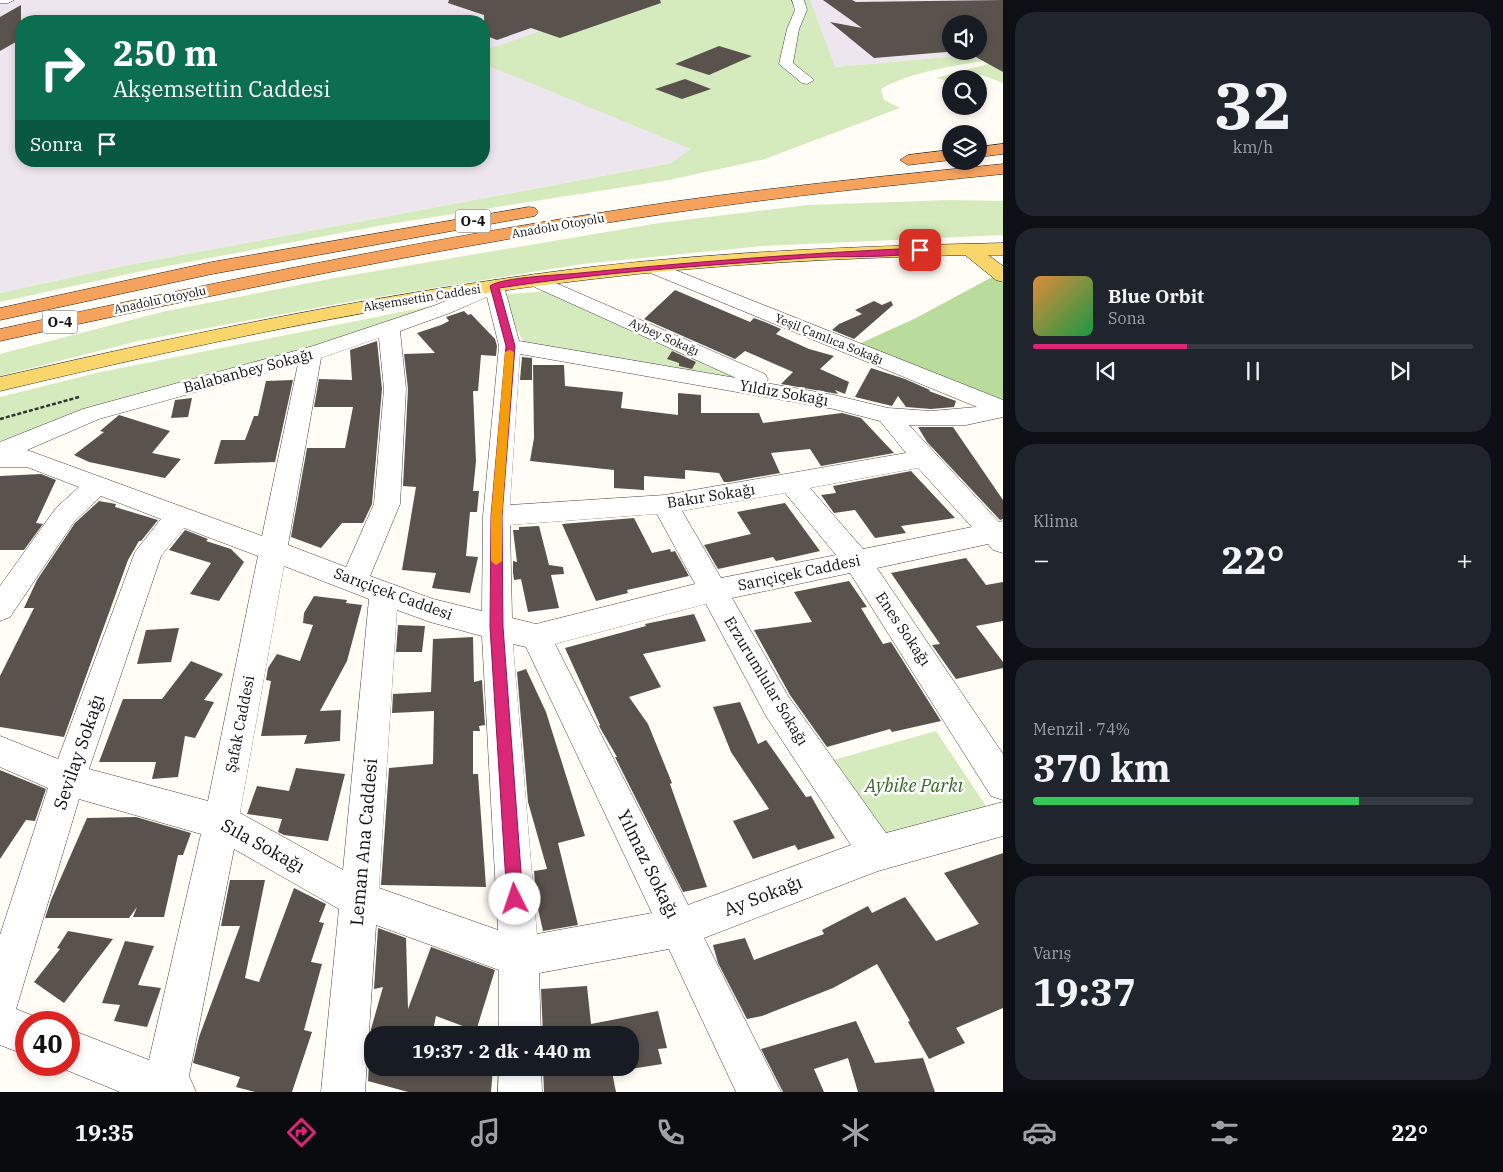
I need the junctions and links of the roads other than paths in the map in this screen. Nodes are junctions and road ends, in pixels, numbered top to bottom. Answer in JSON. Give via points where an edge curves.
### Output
{"nodes":[{"id":1,"x":3,"y":0,"type":"edge"},
{"id":2,"x":8,"y":0,"type":"edge"},
{"id":3,"x":798,"y":0,"type":"edge"},
{"id":4,"x":808,"y":80,"type":"dead end"},
{"id":5,"x":1003,"y":149,"type":"edge"},
{"id":6,"x":987,"y":151,"type":"edge"},
{"id":7,"x":942,"y":156,"type":"edge"},
{"id":8,"x":892,"y":162,"type":"dead end"},
{"id":9,"x":874,"y":165,"type":"dead end"},
{"id":10,"x":1003,"y":170,"type":"edge"},
{"id":11,"x":572,"y":205,"type":"dead end"},
{"id":12,"x":544,"y":209,"type":"dead end"},
{"id":13,"x":1003,"y":249,"type":"edge"},
{"id":14,"x":970,"y":250,"type":"junction"},
{"id":15,"x":655,"y":268,"type":"junction"},
{"id":16,"x":1003,"y":276,"type":"edge"},
{"id":17,"x":536,"y":280,"type":"junction"},
{"id":18,"x":494,"y":286,"type":"junction"},
{"id":19,"x":120,"y":308,"type":"junction"},
{"id":20,"x":0,"y":314,"type":"edge"},
{"id":21,"x":389,"y":329,"type":"junction"},
{"id":22,"x":0,"y":335,"type":"edge"},
{"id":23,"x":0,"y":340,"type":"edge"},
{"id":24,"x":510,"y":346,"type":"junction"},
{"id":25,"x":311,"y":354,"type":"junction"},
{"id":26,"x":0,"y":384,"type":"edge"},
{"id":27,"x":792,"y":395,"type":"junction"},
{"id":28,"x":1002,"y":409,"type":"edge"},
{"id":29,"x":888,"y":416,"type":"junction"},
{"id":30,"x":0,"y":452,"type":"edge"},
{"id":31,"x":0,"y":458,"type":"edge"},
{"id":32,"x":924,"y":458,"type":"junction"},
{"id":33,"x":790,"y":483,"type":"junction"},
{"id":34,"x":97,"y":485,"type":"junction"},
{"id":35,"x":664,"y":504,"type":"junction"},
{"id":36,"x":179,"y":515,"type":"junction"},
{"id":37,"x":496,"y":516,"type":"junction"},
{"id":38,"x":1000,"y":535,"type":"edge"},
{"id":39,"x":273,"y":550,"type":"junction"},
{"id":40,"x":857,"y":561,"type":"junction"},
{"id":41,"x":354,"y":581,"type":"junction"},
{"id":42,"x":713,"y":591,"type":"junction"},
{"id":43,"x":384,"y":593,"type":"junction"},
{"id":44,"x":0,"y":609,"type":"edge"},
{"id":45,"x":496,"y":627,"type":"junction"},
{"id":46,"x":536,"y":637,"type":"junction"},
{"id":47,"x":0,"y":751,"type":"edge"},
{"id":48,"x":68,"y":780,"type":"junction"},
{"id":49,"x":1003,"y":784,"type":"edge"},
{"id":50,"x":1003,"y":819,"type":"edge"},
{"id":51,"x":221,"y":822,"type":"junction"},
{"id":52,"x":878,"y":853,"type":"junction"},
{"id":53,"x":360,"y":900,"type":"junction"},
{"id":54,"x":679,"y":928,"type":"junction"},
{"id":55,"x":519,"y":958,"type":"junction"},
{"id":56,"x":0,"y":998,"type":"edge"},
{"id":57,"x":0,"y":1024,"type":"edge"},
{"id":58,"x":520,"y":1026,"type":"edge"},
{"id":59,"x":15,"y":1030,"type":"edge"},
{"id":60,"x":80,"y":1054,"type":"edge"},
{"id":61,"x":520,"y":1076,"type":"edge"},
{"id":62,"x":168,"y":1090,"type":"edge"},
{"id":63,"x":343,"y":1092,"type":"edge"},
{"id":64,"x":520,"y":1092,"type":"edge"},
{"id":65,"x":759,"y":1092,"type":"edge"}],
"edges":[{"from":1,"to":2,"type":"street"},
{"from":3,"to":4,"type":"street","via":[[801,10],[793,29],[786,64]]},
{"from":5,"to":6,"type":"highway"},
{"from":7,"to":8,"type":"highway"},
{"from":9,"to":11,"type":"highway","name":"Anadolu Otoyolu"},
{"from":10,"to":19,"type":"highway","name":"Anadolu Otoyolu","number":"O-4","via":[[773,194],[580,222],[242,282]]},
{"from":12,"to":20,"type":"highway","name":"Anadolu Otoyolu","number":"O-4","via":[[222,266]]},
{"from":13,"to":14,"type":"main road","name":"Akşemsettin Caddesi"},
{"from":14,"to":15,"type":"main road","name":"Akşemsettin Caddesi","via":[[808,255]]},
{"from":14,"to":16,"type":"main road"},
{"from":15,"to":17,"type":"main road","name":"Akşemsettin Caddesi"},
{"from":15,"to":28,"type":"street","name":"Yeşil Çamlıca Sokağı"},
{"from":17,"to":18,"type":"main road","name":"Akşemsettin Caddesi"},
{"from":17,"to":27,"type":"street","name":"Aybey Sokağı"},
{"from":18,"to":21,"type":"street","name":"Balabanbey Sokağı"},
{"from":18,"to":24,"type":"street"},
{"from":18,"to":26,"type":"main road","name":"Akşemsettin Caddesi","via":[[332,312],[129,353]]},
{"from":19,"to":22,"type":"highway","name":"Anadolu Otoyolu","number":"O-4"},
{"from":19,"to":23,"type":"highway"},
{"from":21,"to":25,"type":"street","name":"Balabanbey Sokağı"},
{"from":21,"to":41,"type":"street","via":[[395,389],[387,504]]},
{"from":24,"to":27,"type":"street","name":"Yıldız Sokağı"},
{"from":24,"to":37,"type":"street"},
{"from":25,"to":30,"type":"street","name":"Balabanbey Sokağı","via":[[91,414]]},
{"from":25,"to":39,"type":"street","name":"Şafak Caddesi"},
{"from":27,"to":29,"type":"street","name":"Yıldız Sokağı"},
{"from":28,"to":29,"type":"street","name":"Yıldız Sokağı","via":[[966,417]]},
{"from":29,"to":32,"type":"street"},
{"from":31,"to":34,"type":"street","name":"Sarıçiçek Caddesi","via":[[30,459]]},
{"from":32,"to":33,"type":"street","name":"Bakır Sokağı"},
{"from":32,"to":38,"type":"street"},
{"from":33,"to":35,"type":"street","name":"Bakır Sokağı"},
{"from":33,"to":40,"type":"street","name":"Enes Sokağı"},
{"from":34,"to":36,"type":"street","name":"Sarıçiçek Caddesi"},
{"from":34,"to":44,"type":"street","via":[[65,515]]},
{"from":35,"to":37,"type":"street","name":"Bakır Sokağı"},
{"from":35,"to":42,"type":"street","name":"Erzurumlular Sokağı"},
{"from":36,"to":39,"type":"street","name":"Sarıçiçek Caddesi"},
{"from":36,"to":48,"type":"street","name":"Sevilay Sokağı","via":[[149,552]]},
{"from":37,"to":45,"type":"street"},
{"from":38,"to":40,"type":"street","name":"Sarıçiçek Caddesi"},
{"from":39,"to":41,"type":"street","name":"Sarıçiçek Caddesi"},
{"from":39,"to":51,"type":"street","name":"Şafak Caddesi"},
{"from":40,"to":42,"type":"street","name":"Sarıçiçek Caddesi"},
{"from":40,"to":49,"type":"street","name":"Enes Sokağı"},
{"from":41,"to":43,"type":"street","name":"Sarıçiçek Caddesi"},
{"from":42,"to":46,"type":"street","name":"Sarıçiçek Caddesi"},
{"from":42,"to":52,"type":"street","name":"Erzurumlular Sokağı","via":[[777,706]]},
{"from":43,"to":45,"type":"street","name":"Sarıçiçek Caddesi","via":[[430,610]]},
{"from":43,"to":53,"type":"street","name":"Leman Ana Caddesi"},
{"from":45,"to":46,"type":"street","name":"Sarıçiçek Caddesi"},
{"from":45,"to":55,"type":"street"},
{"from":46,"to":54,"type":"street","name":"Yılmaz Sokağı"},
{"from":47,"to":48,"type":"street","name":"Sıla Sokağı"},
{"from":48,"to":51,"type":"street","name":"Sıla Sokağı"},
{"from":48,"to":56,"type":"street","name":"Sevilay Sokağı"},
{"from":50,"to":52,"type":"street","name":"Ay Sokağı"},
{"from":51,"to":53,"type":"street","name":"Sıla Sokağı"},
{"from":51,"to":62,"type":"street","name":"Şafak Caddesi"},
{"from":52,"to":54,"type":"street","name":"Ay Sokağı"},
{"from":53,"to":55,"type":"street","name":"Sıla Sokağı"},
{"from":53,"to":63,"type":"street","name":"Leman Ana Caddesi"},
{"from":54,"to":55,"type":"street","name":"Ay Sokağı"},
{"from":54,"to":65,"type":"street","name":"Yılmaz Sokağı"},
{"from":55,"to":58,"type":"street"},
{"from":57,"to":59,"type":"street"},
{"from":60,"to":62,"type":"street"},
{"from":61,"to":64,"type":"street"}]}
